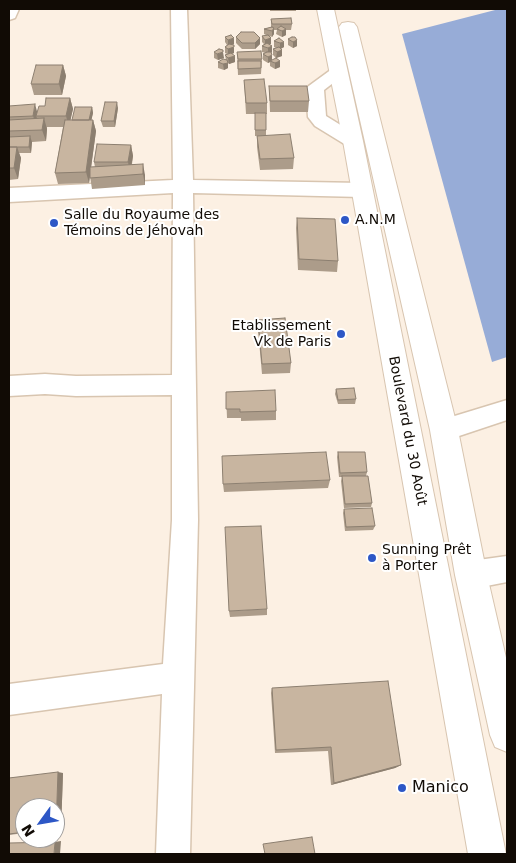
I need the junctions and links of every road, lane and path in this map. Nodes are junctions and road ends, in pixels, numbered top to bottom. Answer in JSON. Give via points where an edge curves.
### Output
{"nodes":[{"id":1,"x":11,"y":9,"type":"edge"},
{"id":2,"x":179,"y":9,"type":"edge"},
{"id":3,"x":325,"y":9,"type":"edge"},
{"id":4,"x":344,"y":9,"type":"edge"},
{"id":5,"x":9,"y":15,"type":"edge"},
{"id":6,"x":348,"y":73,"type":"junction"},
{"id":7,"x":364,"y":141,"type":"junction"},
{"id":8,"x":183,"y":186,"type":"junction"},
{"id":9,"x":362,"y":190,"type":"junction"},
{"id":10,"x":9,"y":195,"type":"edge"},
{"id":11,"x":184,"y":385,"type":"junction"},
{"id":12,"x":9,"y":386,"type":"edge"},
{"id":13,"x":507,"y":410,"type":"edge"},
{"id":14,"x":444,"y":430,"type":"junction"},
{"id":15,"x":507,"y":569,"type":"edge"},
{"id":16,"x":472,"y":575,"type":"junction"},
{"id":17,"x":178,"y":677,"type":"junction"},
{"id":18,"x":9,"y":700,"type":"edge"},
{"id":19,"x":507,"y":735,"type":"edge"},
{"id":20,"x":174,"y":854,"type":"edge"},
{"id":21,"x":487,"y":854,"type":"edge"}],
"edges":[{"from":1,"to":5,"type":"street"},
{"from":2,"to":8,"type":"street"},
{"from":3,"to":6,"type":"highway","name":"Boulevard du 30 Août"},
{"from":4,"to":6,"type":"highway","name":"Boulevard du 30 Août"},
{"from":6,"to":7,"type":"highway","name":"Boulevard du 30 Août"},
{"from":7,"to":9,"type":"highway","name":"Boulevard du 30 Août"},
{"from":7,"to":14,"type":"highway","name":"Boulevard du 30 Août"},
{"from":8,"to":9,"type":"street"},
{"from":8,"to":10,"type":"street"},
{"from":8,"to":11,"type":"street"},
{"from":9,"to":21,"type":"highway","name":"Boulevard du 30 Août"},
{"from":11,"to":12,"type":"street"},
{"from":11,"to":17,"type":"street","via":[[185,520]]},
{"from":13,"to":14,"type":"street"},
{"from":14,"to":16,"type":"highway","name":"Boulevard du 30 Août"},
{"from":15,"to":16,"type":"street"},
{"from":16,"to":19,"type":"highway","name":"Boulevard du 30 Août"},
{"from":17,"to":18,"type":"street"},
{"from":17,"to":20,"type":"street"}]}
